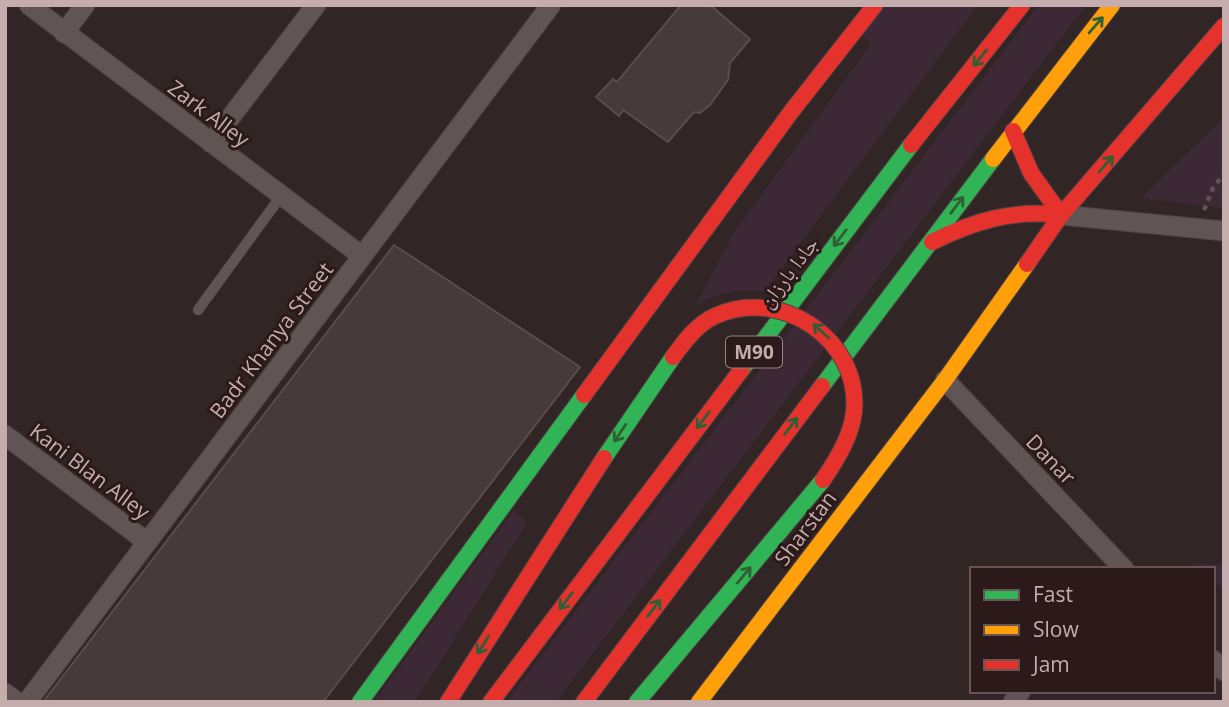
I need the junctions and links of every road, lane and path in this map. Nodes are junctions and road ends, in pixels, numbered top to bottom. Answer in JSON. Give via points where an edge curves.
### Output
{"nodes":[{"id":1,"x":29,"y":5,"type":"edge"},
{"id":2,"x":85,"y":5,"type":"edge"},
{"id":3,"x":316,"y":5,"type":"edge"},
{"id":4,"x":551,"y":5,"type":"edge"},
{"id":5,"x":875,"y":5,"type":"edge"},
{"id":6,"x":1023,"y":5,"type":"edge"},
{"id":7,"x":1112,"y":5,"type":"edge"},
{"id":8,"x":1224,"y":26,"type":"edge"},
{"id":9,"x":64,"y":33,"type":"junction"},
{"id":10,"x":1013,"y":131,"type":"junction"},
{"id":11,"x":212,"y":143,"type":"junction"},
{"id":12,"x":1224,"y":174,"type":"edge"},
{"id":13,"x":281,"y":196,"type":"junction"},
{"id":14,"x":1061,"y":215,"type":"junction"},
{"id":15,"x":1200,"y":230,"type":"junction"},
{"id":16,"x":1224,"y":232,"type":"edge"},
{"id":17,"x":928,"y":245,"type":"junction"},
{"id":18,"x":362,"y":256,"type":"junction"},
{"id":19,"x":198,"y":310,"type":"dead end"},
{"id":20,"x":945,"y":380,"type":"junction"},
{"id":21,"x":5,"y":435,"type":"edge"},
{"id":22,"x":147,"y":542,"type":"junction"},
{"id":23,"x":1120,"y":567,"type":"edge"},
{"id":24,"x":5,"y":693,"type":"edge"},
{"id":25,"x":17,"y":702,"type":"edge"},
{"id":26,"x":27,"y":702,"type":"edge"},
{"id":27,"x":360,"y":702,"type":"edge"},
{"id":28,"x":448,"y":702,"type":"edge"},
{"id":29,"x":491,"y":702,"type":"edge"},
{"id":30,"x":584,"y":702,"type":"edge"},
{"id":31,"x":637,"y":702,"type":"edge"},
{"id":32,"x":699,"y":702,"type":"edge"}],
"edges":[{"from":1,"to":9,"type":"street","name":"Zark Alley"},
{"from":2,"to":9,"type":"street"},
{"from":3,"to":11,"type":"street"},
{"from":4,"to":18,"type":"street","name":"Badr Khanya Street"},
{"from":5,"to":27,"type":"main road","via":[[791,112]]},
{"from":6,"to":29,"type":"main road","name":"جادا بارزان","number":"M90","one_way":true,"via":[[912,142]]},
{"from":10,"to":7,"type":"main road","one_way":true},
{"from":14,"to":8,"type":"main road","name":"Sharstan","one_way":true},
{"from":9,"to":11,"type":"street","name":"Zark Alley"},
{"from":10,"to":14,"type":"main road","via":[[1031,173]]},
{"from":17,"to":10,"type":"main road","one_way":true},
{"from":11,"to":13,"type":"street","name":"Zark Alley"},
{"from":12,"to":15,"type":"path","via":[[1213,188]]},
{"from":13,"to":18,"type":"street","name":"Zark Alley"},
{"from":13,"to":19,"type":"lane"},
{"from":14,"to":15,"type":"street"},
{"from":14,"to":17,"type":"main road","via":[[1013,211]]},
{"from":14,"to":20,"type":"main road","name":"Sharstan"},
{"from":15,"to":16,"type":"street"},
{"from":30,"to":17,"type":"main road","one_way":true},
{"from":18,"to":22,"type":"street","name":"Badr Khanya Street"},
{"from":20,"to":23,"type":"street","name":"Danar"},
{"from":20,"to":32,"type":"main road","name":"Sharstan"},
{"from":21,"to":22,"type":"street","name":"Kani Blan Alley"},
{"from":22,"to":26,"type":"street","name":"Badr Khanya Street"},
{"from":24,"to":25,"type":"street"},
{"from":31,"to":28,"type":"main road","one_way":true,"bridge":true,"via":[[823,480],[850,430],[854,401],[848,368],[833,342],[808,320],[780,308],[747,306],[714,317],[688,337],[562,519]]}]}
